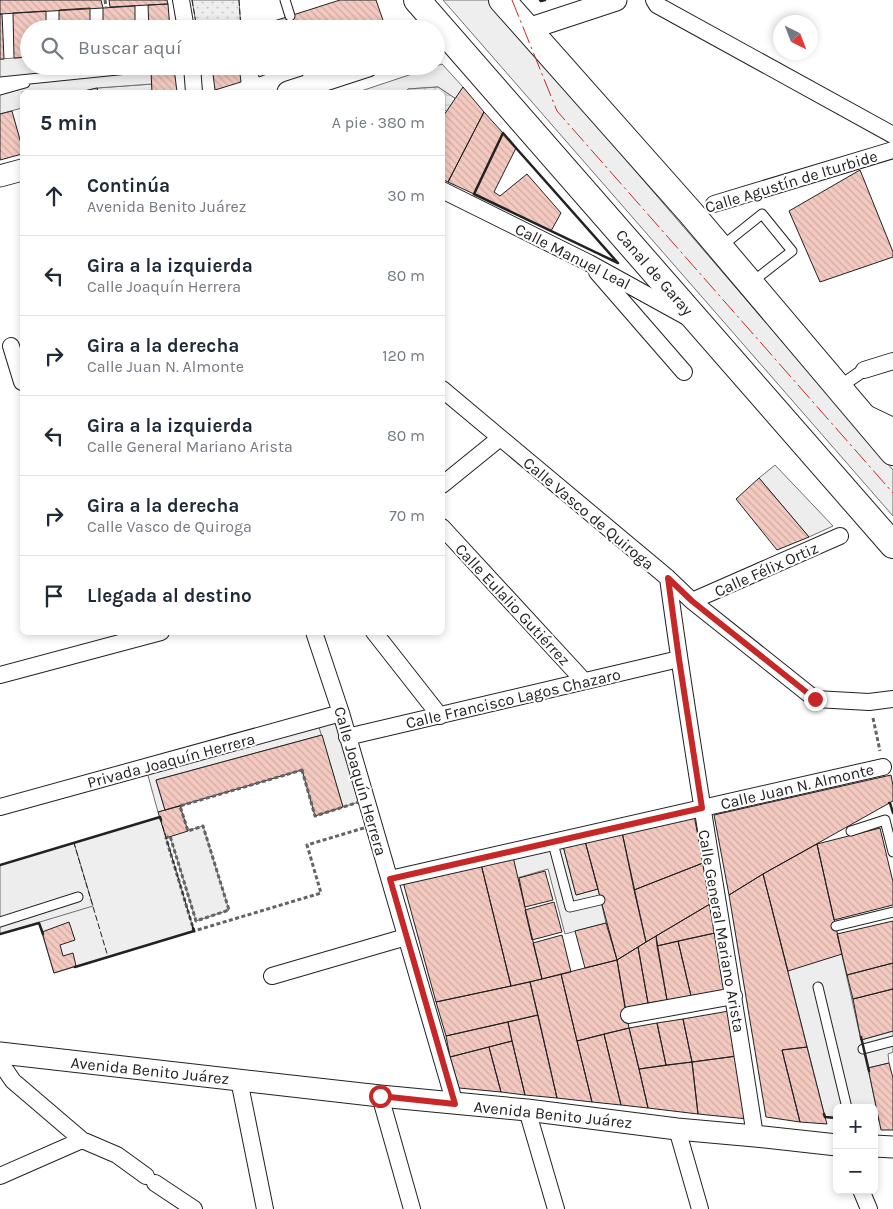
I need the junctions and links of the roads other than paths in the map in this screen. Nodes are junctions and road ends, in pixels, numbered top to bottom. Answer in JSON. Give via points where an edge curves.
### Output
{"nodes":[{"id":1,"x":181,"y":0,"type":"edge"},
{"id":2,"x":285,"y":0,"type":"edge"},
{"id":3,"x":417,"y":0,"type":"edge"},
{"id":4,"x":502,"y":0,"type":"edge"},
{"id":5,"x":616,"y":0,"type":"edge"},
{"id":6,"x":654,"y":0,"type":"edge"},
{"id":7,"x":290,"y":16,"type":"dead end"},
{"id":8,"x":184,"y":20,"type":"edge"},
{"id":9,"x":430,"y":20,"type":"edge"},
{"id":10,"x":528,"y":29,"type":"junction"},
{"id":11,"x":445,"y":42,"type":"edge"},
{"id":12,"x":69,"y":75,"type":"edge"},
{"id":13,"x":193,"y":75,"type":"edge"},
{"id":14,"x":308,"y":76,"type":"edge"},
{"id":15,"x":50,"y":77,"type":"junction"},
{"id":16,"x":0,"y":82,"type":"edge"},
{"id":17,"x":0,"y":90,"type":"edge"},
{"id":18,"x":194,"y":90,"type":"edge"},
{"id":19,"x":290,"y":90,"type":"edge"},
{"id":20,"x":893,"y":135,"type":"edge"},
{"id":21,"x":893,"y":150,"type":"edge"},
{"id":22,"x":20,"y":171,"type":"edge"},
{"id":23,"x":0,"y":176,"type":"edge"},
{"id":24,"x":445,"y":191,"type":"edge"},
{"id":25,"x":714,"y":204,"type":"joint"},
{"id":26,"x":690,"y":212,"type":"junction"},
{"id":27,"x":720,"y":248,"type":"junction"},
{"id":28,"x":589,"y":263,"type":"junction"},
{"id":29,"x":750,"y":284,"type":"junction"},
{"id":30,"x":702,"y":326,"type":"junction"},
{"id":31,"x":11,"y":346,"type":"edge"},
{"id":32,"x":893,"y":361,"type":"edge"},
{"id":33,"x":864,"y":370,"type":"joint"},
{"id":34,"x":684,"y":372,"type":"dead end"},
{"id":35,"x":20,"y":375,"type":"edge"},
{"id":36,"x":838,"y":388,"type":"junction"},
{"id":37,"x":445,"y":392,"type":"edge"},
{"id":38,"x":855,"y":408,"type":"junction"},
{"id":39,"x":893,"y":426,"type":"edge"},
{"id":40,"x":500,"y":438,"type":"junction"},
{"id":41,"x":893,"y":452,"type":"edge"},
{"id":42,"x":445,"y":483,"type":"edge"},
{"id":43,"x":445,"y":530,"type":"edge"},
{"id":44,"x":840,"y":536,"type":"dead end"},
{"id":45,"x":893,"y":544,"type":"edge"},
{"id":46,"x":668,"y":578,"type":"junction"},
{"id":47,"x":692,"y":601,"type":"junction"},
{"id":48,"x":139,"y":635,"type":"edge"},
{"id":49,"x":315,"y":635,"type":"edge"},
{"id":50,"x":376,"y":635,"type":"edge"},
{"id":51,"x":102,"y":640,"type":"edge"},
{"id":52,"x":679,"y":659,"type":"junction"},
{"id":53,"x":1,"y":672,"type":"edge"},
{"id":54,"x":584,"y":680,"type":"junction"},
{"id":55,"x":893,"y":699,"type":"edge"},
{"id":56,"x":341,"y":713,"type":"junction"},
{"id":57,"x":440,"y":716,"type":"junction"},
{"id":58,"x":348,"y":737,"type":"junction"},
{"id":59,"x":883,"y":767,"type":"road end"},
{"id":60,"x":0,"y":807,"type":"edge"},
{"id":61,"x":702,"y":808,"type":"junction"},
{"id":62,"x":852,"y":831,"type":"dead end"},
{"id":63,"x":554,"y":848,"type":"dead end"},
{"id":64,"x":893,"y":852,"type":"edge"},
{"id":65,"x":390,"y":879,"type":"junction"},
{"id":66,"x":78,"y":897,"type":"dead end"},
{"id":67,"x":600,"y":900,"type":"dead end"},
{"id":68,"x":893,"y":912,"type":"edge"},
{"id":69,"x":0,"y":922,"type":"edge"},
{"id":70,"x":836,"y":926,"type":"dead end"},
{"id":71,"x":406,"y":937,"type":"junction"},
{"id":72,"x":272,"y":976,"type":"dead end"},
{"id":73,"x":818,"y":987,"type":"dead end"},
{"id":74,"x":734,"y":996,"type":"junction"},
{"id":75,"x":629,"y":1015,"type":"dead end"},
{"id":76,"x":892,"y":1044,"type":"edge"},
{"id":77,"x":864,"y":1049,"type":"dead end"},
{"id":78,"x":0,"y":1053,"type":"edge"},
{"id":79,"x":0,"y":1062,"type":"edge"},
{"id":80,"x":6,"y":1080,"type":"edge"},
{"id":81,"x":239,"y":1080,"type":"junction"},
{"id":82,"x":380,"y":1096,"type":"junction"},
{"id":83,"x":455,"y":1104,"type":"junction"},
{"id":84,"x":846,"y":1104,"type":"edge"},
{"id":85,"x":527,"y":1110,"type":"junction"},
{"id":86,"x":677,"y":1129,"type":"junction"},
{"id":87,"x":755,"y":1136,"type":"junction"},
{"id":88,"x":82,"y":1140,"type":"junction"},
{"id":89,"x":833,"y":1145,"type":"edge"},
{"id":90,"x":878,"y":1146,"type":"edge"},
{"id":91,"x":893,"y":1147,"type":"edge"},
{"id":92,"x":0,"y":1176,"type":"edge"},
{"id":93,"x":863,"y":1194,"type":"edge"},
{"id":94,"x":194,"y":1209,"type":"edge"},
{"id":95,"x":265,"y":1209,"type":"edge"},
{"id":96,"x":412,"y":1209,"type":"edge"},
{"id":97,"x":556,"y":1209,"type":"edge"},
{"id":98,"x":700,"y":1209,"type":"edge"},
{"id":99,"x":869,"y":1209,"type":"edge"}],
"edges":[{"from":1,"to":8,"type":"street"},
{"from":2,"to":7,"type":"lane"},
{"from":3,"to":9,"type":"main road","name":"Canal de Garay"},
{"from":4,"to":10,"type":"main road"},
{"from":5,"to":10,"type":"street"},
{"from":6,"to":20,"type":"street","via":[[657,6]]},
{"from":10,"to":26,"type":"main road"},
{"from":11,"to":30,"type":"main road","name":"Canal de Garay"},
{"from":12,"to":15,"type":"lane"},
{"from":13,"to":18,"type":"street"},
{"from":14,"to":19,"type":"street"},
{"from":15,"to":16,"type":"lane"},
{"from":15,"to":17,"type":"lane"},
{"from":21,"to":25,"type":"street","name":"Calle Agustín de Iturbide"},
{"from":22,"to":23,"type":"street"},
{"from":24,"to":28,"type":"street","name":"Calle Manuel Leal"},
{"from":25,"to":26,"type":"street","name":"Calle Agustín de Iturbide"},
{"from":26,"to":27,"type":"main road"},
{"from":27,"to":29,"type":"main road"},
{"from":27,"to":29,"type":"lane","via":[[762,214],[792,251]]},
{"from":28,"to":30,"type":"street","name":"Calle Manuel Leal"},
{"from":28,"to":34,"type":"street"},
{"from":29,"to":36,"type":"main road"},
{"from":30,"to":45,"type":"main road","name":"Canal de Garay"},
{"from":31,"to":35,"type":"street"},
{"from":32,"to":33,"type":"street"},
{"from":33,"to":36,"type":"street"},
{"from":36,"to":38,"type":"main road"},
{"from":37,"to":40,"type":"street","name":"Calle Vasco de Quiroga"},
{"from":38,"to":39,"type":"street"},
{"from":38,"to":41,"type":"main road"},
{"from":40,"to":42,"type":"street"},
{"from":40,"to":46,"type":"street","name":"Calle Vasco de Quiroga"},
{"from":43,"to":54,"type":"street","name":"Calle Eulalio Gutiérrez"},
{"from":44,"to":47,"type":"street","name":"Calle Félix Ortiz"},
{"from":46,"to":47,"type":"street","name":"Calle Vasco de Quiroga"},
{"from":46,"to":52,"type":"street","name":"Calle General Mariano Arista"},
{"from":47,"to":55,"type":"street","name":"Calle Vasco de Quiroga","via":[[815,699],[869,702]]},
{"from":48,"to":51,"type":"street"},
{"from":49,"to":56,"type":"street","name":"Calle Joaquín Herrera"},
{"from":50,"to":57,"type":"street"},
{"from":51,"to":53,"type":"street"},
{"from":52,"to":54,"type":"street","name":"Calle Francisco Lagos Chazaro"},
{"from":52,"to":61,"type":"street","name":"Calle General Mariano Arista"},
{"from":54,"to":57,"type":"street","name":"Calle Francisco Lagos Chazaro"},
{"from":56,"to":58,"type":"street","name":"Calle Joaquín Herrera"},
{"from":56,"to":60,"type":"street","name":"Privada Joaquín Herrera"},
{"from":57,"to":58,"type":"street","name":"Calle Francisco Lagos Chazaro"},
{"from":58,"to":65,"type":"street","name":"Calle Joaquín Herrera"},
{"from":59,"to":61,"type":"street","name":"Calle Juan N. Almonte"},
{"from":61,"to":65,"type":"street","name":"Calle Juan N. Almonte"},
{"from":61,"to":74,"type":"street","name":"Calle General Mariano Arista"},
{"from":62,"to":64,"type":"lane","via":[[885,820]]},
{"from":63,"to":67,"type":"lane","via":[[570,907]]},
{"from":65,"to":71,"type":"street","name":"Calle Joaquín Herrera"},
{"from":66,"to":69,"type":"lane"},
{"from":68,"to":70,"type":"lane"},
{"from":71,"to":72,"type":"street"},
{"from":71,"to":83,"type":"street","name":"Calle Joaquín Herrera"},
{"from":73,"to":84,"type":"lane"},
{"from":74,"to":75,"type":"street"},
{"from":74,"to":87,"type":"street","name":"Calle General Mariano Arista"},
{"from":76,"to":77,"type":"lane"},
{"from":78,"to":81,"type":"street","name":"Avenida Benito Juárez"},
{"from":79,"to":80,"type":"street"},
{"from":80,"to":88,"type":"street"},
{"from":81,"to":82,"type":"street","name":"Avenida Benito Juárez"},
{"from":81,"to":95,"type":"street"},
{"from":82,"to":83,"type":"street","name":"Avenida Benito Juárez"},
{"from":82,"to":96,"type":"street"},
{"from":83,"to":85,"type":"street","name":"Avenida Benito Juárez"},
{"from":85,"to":86,"type":"street","name":"Avenida Benito Juárez"},
{"from":85,"to":97,"type":"street"},
{"from":86,"to":87,"type":"street","name":"Avenida Benito Juárez"},
{"from":86,"to":98,"type":"street"},
{"from":87,"to":89,"type":"street","name":"Avenida Benito Juárez"},
{"from":88,"to":92,"type":"street"},
{"from":88,"to":94,"type":"street","via":[[118,1155]]},
{"from":90,"to":91,"type":"street"},
{"from":93,"to":99,"type":"street"}]}
